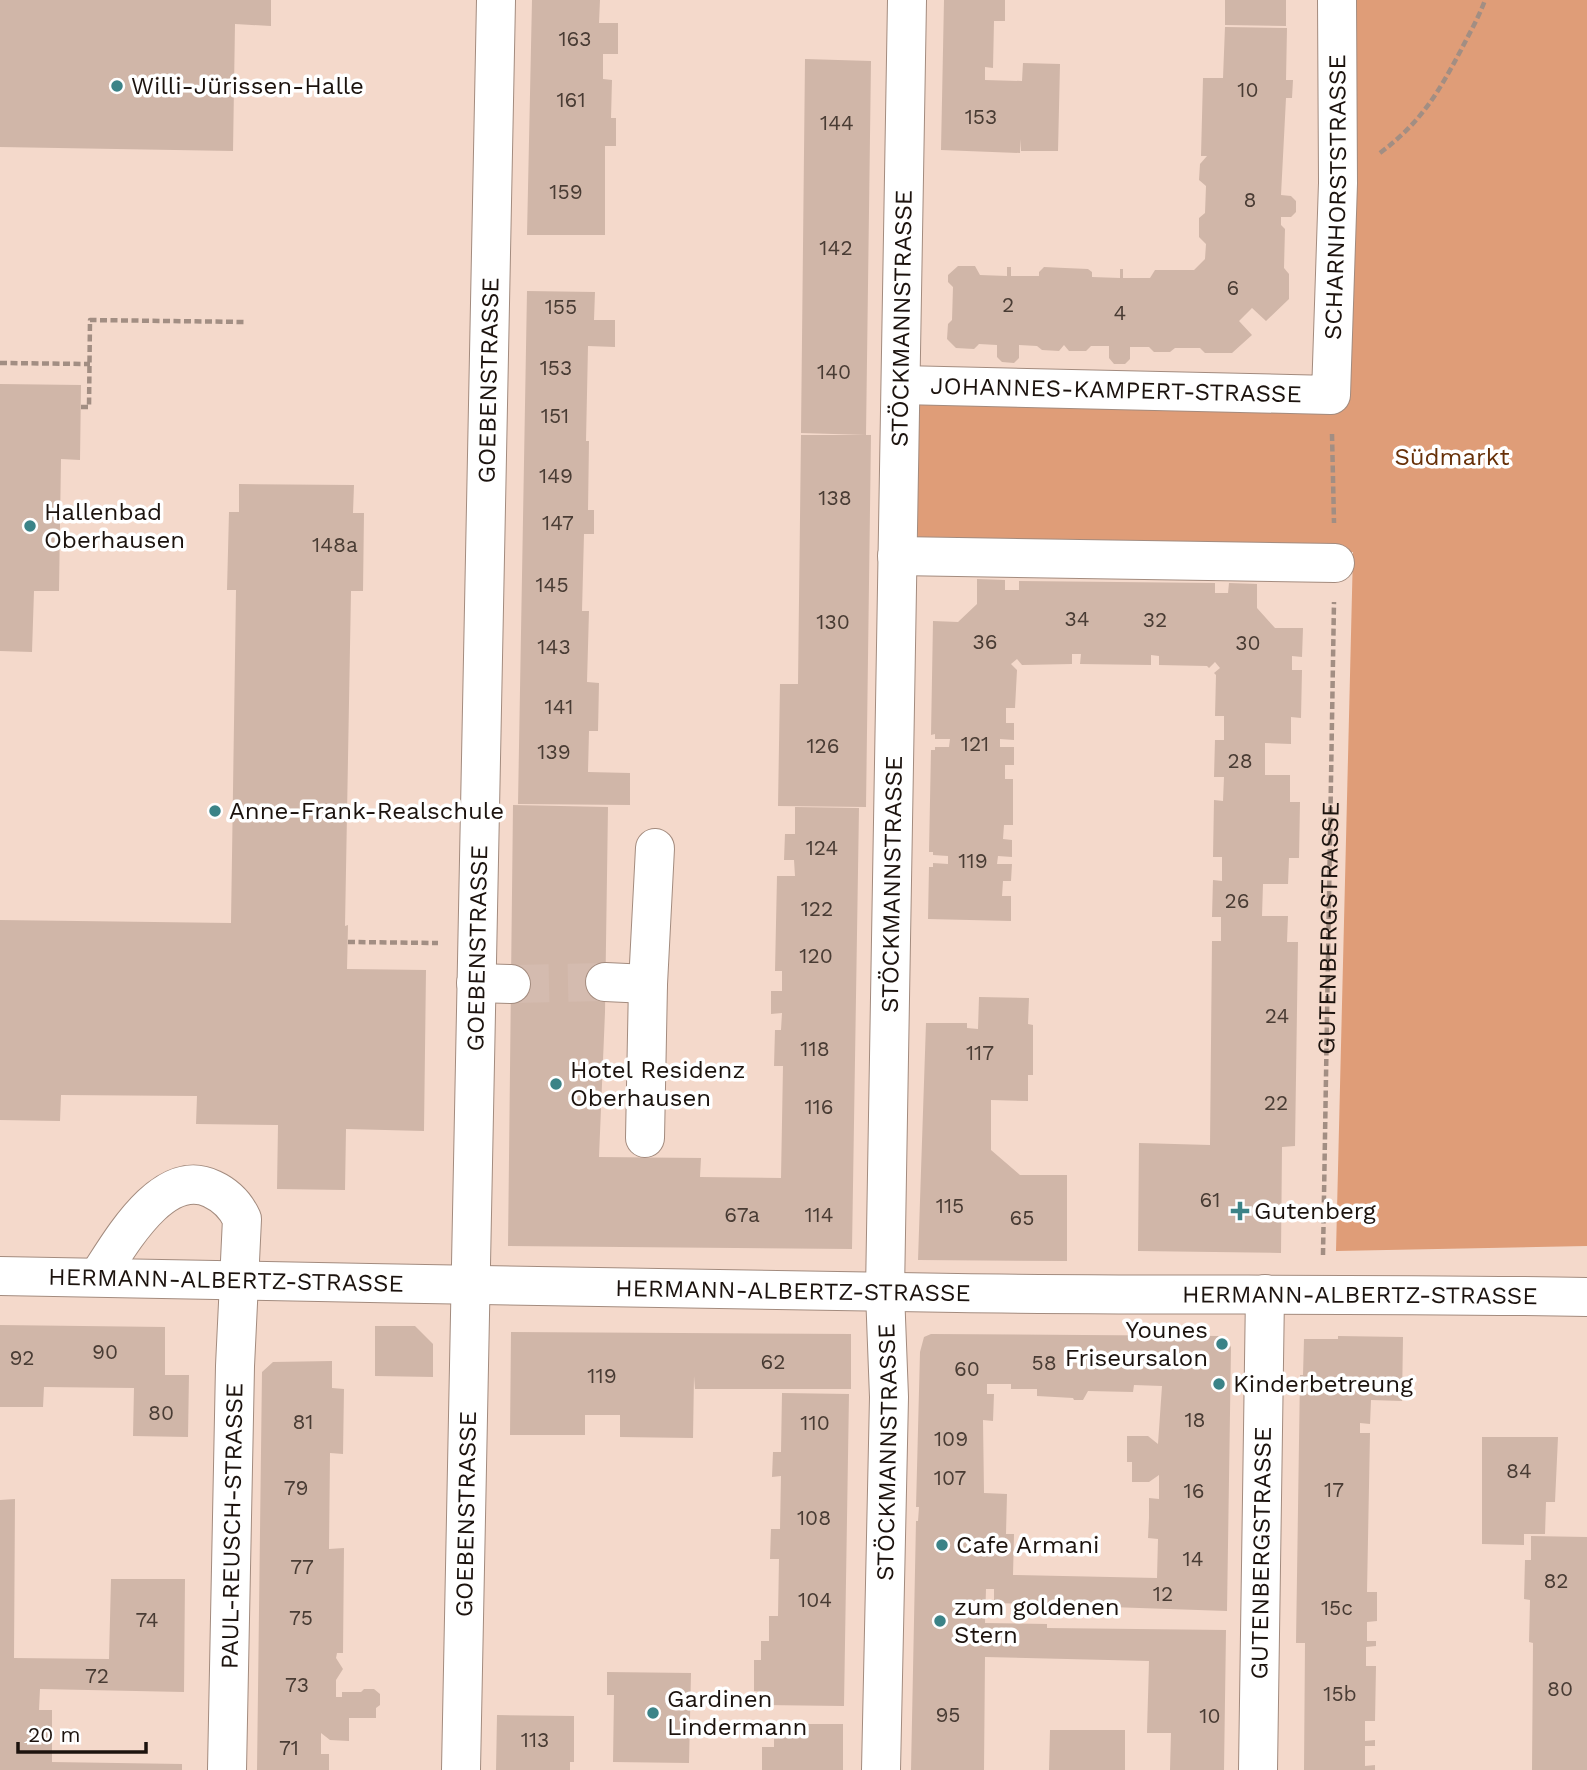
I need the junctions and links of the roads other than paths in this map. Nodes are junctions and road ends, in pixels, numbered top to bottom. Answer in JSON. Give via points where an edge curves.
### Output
{"nodes":[{"id":1,"x":496,"y":0,"type":"edge"},
{"id":2,"x":907,"y":0,"type":"edge"},
{"id":3,"x":1337,"y":0,"type":"edge"},
{"id":4,"x":901,"y":384,"type":"junction"},
{"id":5,"x":1332,"y":394,"type":"joint"},
{"id":6,"x":897,"y":556,"type":"junction"},
{"id":7,"x":1335,"y":563,"type":"road end"},
{"id":8,"x":655,"y":848,"type":"dead end"},
{"id":9,"x":605,"y":982,"type":"tunnel mouth"},
{"id":10,"x":648,"y":984,"type":"junction"},
{"id":11,"x":645,"y":1138,"type":"dead end"},
{"id":12,"x":0,"y":1276,"type":"edge"},
{"id":13,"x":98,"y":1277,"type":"junction"},
{"id":14,"x":240,"y":1282,"type":"junction"},
{"id":15,"x":469,"y":1287,"type":"junction"},
{"id":16,"x":885,"y":1292,"type":"junction"},
{"id":17,"x":1265,"y":1294,"type":"junction"},
{"id":18,"x":1587,"y":1297,"type":"edge"},
{"id":19,"x":227,"y":1770,"type":"edge"},
{"id":20,"x":461,"y":1770,"type":"edge"},
{"id":21,"x":881,"y":1770,"type":"edge"},
{"id":22,"x":1258,"y":1770,"type":"edge"}],
"edges":[{"from":1,"to":15,"type":"street","name":"GOEBENSTRASSE","via":[[477,944],[494,983]]},
{"from":2,"to":4,"type":"street","name":"STÖCKMANNSTRASSE"},
{"from":3,"to":5,"type":"street","name":"SCHARNHORSTSTRASSE"},
{"from":4,"to":5,"type":"street","name":"JOHANNES-KAMPERT-STRASSE"},
{"from":4,"to":6,"type":"street","name":"STÖCKMANNSTRASSE"},
{"from":6,"to":7,"type":"street"},
{"from":6,"to":16,"type":"street","name":"STÖCKMANNSTRASSE"},
{"from":8,"to":10,"type":"street"},
{"from":9,"to":10,"type":"street"},
{"from":10,"to":11,"type":"street"},
{"from":12,"to":13,"type":"street","name":"HERMANN-ALBERTZ-STRASSE"},
{"from":13,"to":14,"type":"street","name":"HERMANN-ALBERTZ-STRASSE"},
{"from":13,"to":14,"type":"street","name":"PAUL-REUSCH-STRASSE","via":[[159,1197],[196,1184],[220,1193],[239,1212]]},
{"from":14,"to":15,"type":"street","name":"HERMANN-ALBERTZ-STRASSE"},
{"from":14,"to":19,"type":"street","name":"PAUL-REUSCH-STRASSE"},
{"from":15,"to":16,"type":"street","name":"HERMANN-ALBERTZ-STRASSE"},
{"from":15,"to":20,"type":"street","name":"GOEBENSTRASSE"},
{"from":16,"to":17,"type":"street","name":"HERMANN-ALBERTZ-STRASSE"},
{"from":16,"to":21,"type":"street","name":"STÖCKMANNSTRASSE","via":[[890,1397]]},
{"from":17,"to":18,"type":"street","name":"HERMANN-ALBERTZ-STRASSE"},
{"from":17,"to":22,"type":"street","name":"GUTENBERGSTRASSE"}]}
